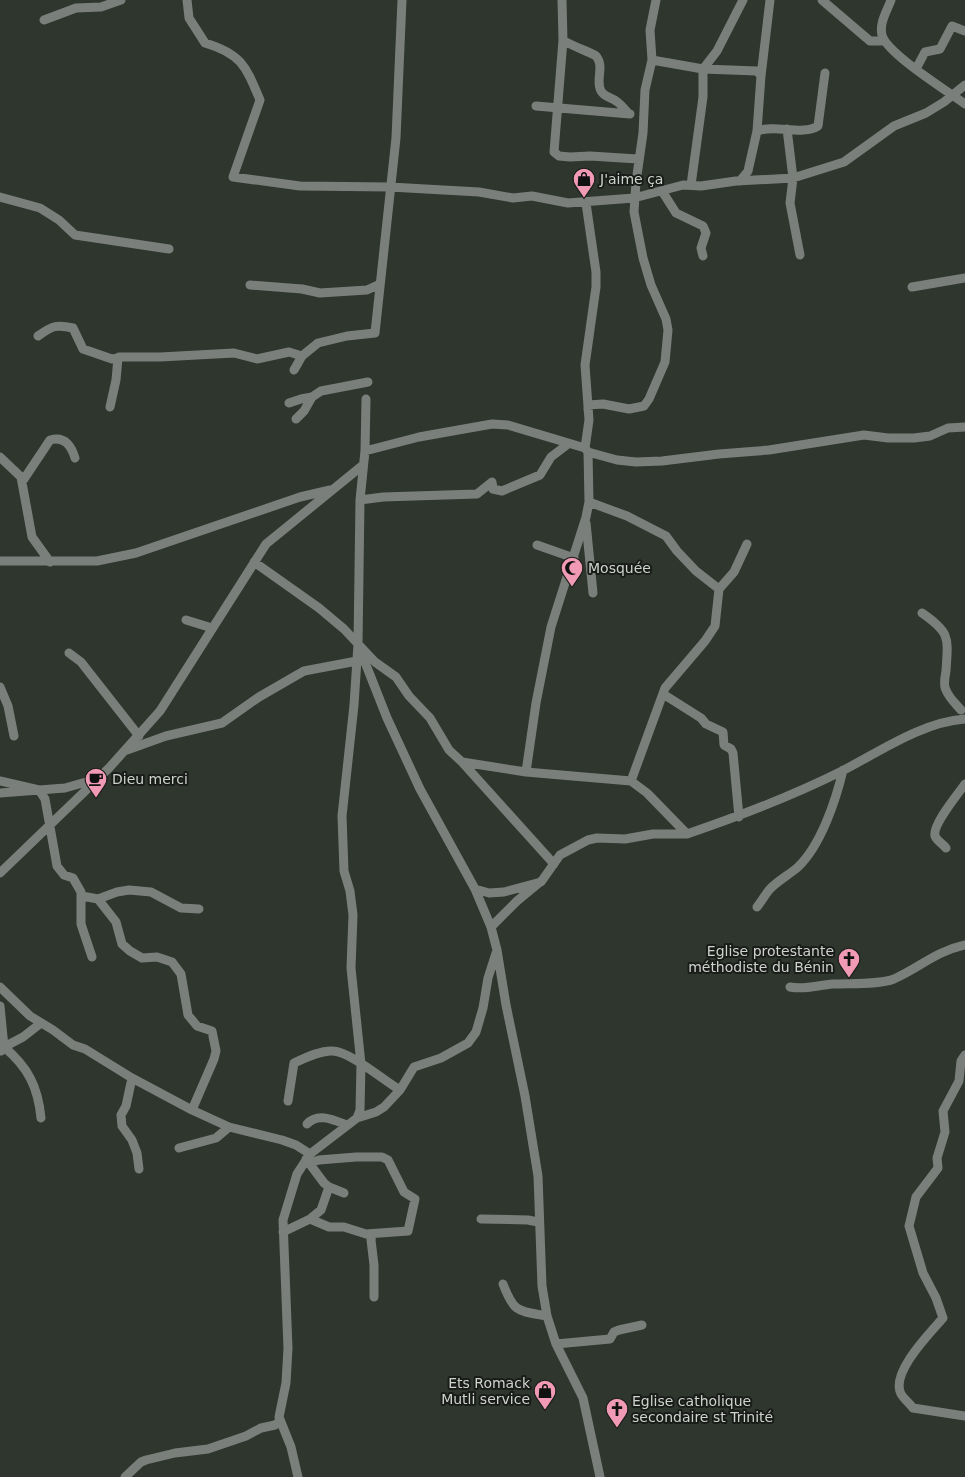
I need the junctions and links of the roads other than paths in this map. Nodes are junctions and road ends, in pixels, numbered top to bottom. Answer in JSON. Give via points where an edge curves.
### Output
{"nodes":[{"id":1,"x":121,"y":0,"type":"edge"},
{"id":2,"x":187,"y":0,"type":"edge"},
{"id":3,"x":402,"y":0,"type":"edge"},
{"id":4,"x":562,"y":0,"type":"edge"},
{"id":5,"x":656,"y":0,"type":"edge"},
{"id":6,"x":742,"y":0,"type":"edge"},
{"id":7,"x":770,"y":0,"type":"edge"},
{"id":8,"x":822,"y":0,"type":"edge"},
{"id":9,"x":891,"y":0,"type":"edge"},
{"id":10,"x":44,"y":20,"type":"dead end"},
{"id":11,"x":965,"y":31,"type":"edge"},
{"id":12,"x":563,"y":40,"type":"junction"},
{"id":13,"x":884,"y":41,"type":"junction"},
{"id":14,"x":652,"y":60,"type":"junction"},
{"id":15,"x":703,"y":69,"type":"junction"},
{"id":16,"x":916,"y":69,"type":"junction"},
{"id":17,"x":825,"y":73,"type":"dead end"},
{"id":18,"x":761,"y":76,"type":"junction"},
{"id":19,"x":965,"y":85,"type":"edge"},
{"id":20,"x":952,"y":95,"type":"junction"},
{"id":21,"x":965,"y":104,"type":"edge"},
{"id":22,"x":536,"y":106,"type":"dead end"},
{"id":23,"x":556,"y":108,"type":"junction"},
{"id":24,"x":629,"y":114,"type":"junction"},
{"id":25,"x":643,"y":116,"type":"junction"},
{"id":26,"x":787,"y":128,"type":"junction"},
{"id":27,"x":757,"y":131,"type":"junction"},
{"id":28,"x":638,"y":160,"type":"junction"},
{"id":29,"x":792,"y":178,"type":"junction"},
{"id":30,"x":740,"y":181,"type":"junction"},
{"id":31,"x":691,"y":185,"type":"junction"},
{"id":32,"x":390,"y":187,"type":"junction"},
{"id":33,"x":662,"y":191,"type":"junction"},
{"id":34,"x":0,"y":197,"type":"edge"},
{"id":35,"x":634,"y":198,"type":"junction"},
{"id":36,"x":586,"y":203,"type":"junction"},
{"id":37,"x":169,"y":249,"type":"dead end"},
{"id":38,"x":800,"y":255,"type":"dead end"},
{"id":39,"x":703,"y":256,"type":"dead end"},
{"id":40,"x":965,"y":278,"type":"edge"},
{"id":41,"x":380,"y":284,"type":"junction"},
{"id":42,"x":250,"y":285,"type":"dead end"},
{"id":43,"x":912,"y":286,"type":"dead end"},
{"id":44,"x":38,"y":336,"type":"dead end"},
{"id":45,"x":302,"y":356,"type":"junction"},
{"id":46,"x":118,"y":358,"type":"junction"},
{"id":47,"x":294,"y":370,"type":"dead end"},
{"id":48,"x":368,"y":382,"type":"dead end"},
{"id":49,"x":312,"y":398,"type":"junction"},
{"id":50,"x":366,"y":399,"type":"dead end"},
{"id":51,"x":289,"y":403,"type":"dead end"},
{"id":52,"x":110,"y":407,"type":"dead end"},
{"id":53,"x":296,"y":419,"type":"dead end"},
{"id":54,"x":589,"y":420,"type":"junction"},
{"id":55,"x":965,"y":427,"type":"edge"},
{"id":56,"x":568,"y":444,"type":"junction"},
{"id":57,"x":587,"y":450,"type":"junction"},
{"id":58,"x":365,"y":451,"type":"junction"},
{"id":59,"x":0,"y":457,"type":"edge"},
{"id":60,"x":75,"y":458,"type":"dead end"},
{"id":61,"x":364,"y":465,"type":"junction"},
{"id":62,"x":22,"y":482,"type":"junction"},
{"id":63,"x":331,"y":489,"type":"junction"},
{"id":64,"x":360,"y":500,"type":"junction"},
{"id":65,"x":589,"y":502,"type":"junction"},
{"id":66,"x":586,"y":518,"type":"junction"},
{"id":67,"x":747,"y":544,"type":"dead end"},
{"id":68,"x":537,"y":545,"type":"dead end"},
{"id":69,"x":574,"y":558,"type":"junction"},
{"id":70,"x":0,"y":561,"type":"edge"},
{"id":71,"x":50,"y":562,"type":"junction"},
{"id":72,"x":254,"y":562,"type":"junction"},
{"id":73,"x":719,"y":589,"type":"junction"},
{"id":74,"x":593,"y":593,"type":"dead end"},
{"id":75,"x":922,"y":613,"type":"dead end"},
{"id":76,"x":186,"y":620,"type":"dead end"},
{"id":77,"x":212,"y":628,"type":"junction"},
{"id":78,"x":358,"y":644,"type":"junction"},
{"id":79,"x":69,"y":653,"type":"dead end"},
{"id":80,"x":356,"y":660,"type":"junction"},
{"id":81,"x":0,"y":687,"type":"edge"},
{"id":82,"x":663,"y":694,"type":"junction"},
{"id":83,"x":961,"y":710,"type":"dead end"},
{"id":84,"x":964,"y":720,"type":"edge"},
{"id":85,"x":14,"y":736,"type":"dead end"},
{"id":86,"x":138,"y":736,"type":"junction"},
{"id":87,"x":126,"y":750,"type":"junction"},
{"id":88,"x":462,"y":762,"type":"junction"},
{"id":89,"x":843,"y":770,"type":"junction"},
{"id":90,"x":526,"y":772,"type":"junction"},
{"id":91,"x":94,"y":780,"type":"junction"},
{"id":92,"x":631,"y":780,"type":"junction"},
{"id":93,"x":0,"y":782,"type":"edge"},
{"id":94,"x":965,"y":784,"type":"edge"},
{"id":95,"x":39,"y":790,"type":"junction"},
{"id":96,"x":4,"y":793,"type":"edge"},
{"id":97,"x":739,"y":817,"type":"junction"},
{"id":98,"x":49,"y":827,"type":"junction"},
{"id":99,"x":687,"y":834,"type":"junction"},
{"id":100,"x":946,"y":848,"type":"dead end"},
{"id":101,"x":554,"y":864,"type":"junction"},
{"id":102,"x":0,"y":873,"type":"edge"},
{"id":103,"x":541,"y":882,"type":"junction"},
{"id":104,"x":476,"y":889,"type":"junction"},
{"id":105,"x":82,"y":896,"type":"junction"},
{"id":106,"x":98,"y":899,"type":"junction"},
{"id":107,"x":757,"y":907,"type":"dead end"},
{"id":108,"x":199,"y":909,"type":"dead end"},
{"id":109,"x":491,"y":927,"type":"junction"},
{"id":110,"x":965,"y":945,"type":"edge"},
{"id":111,"x":497,"y":950,"type":"junction"},
{"id":112,"x":92,"y":957,"type":"dead end"},
{"id":113,"x":0,"y":987,"type":"edge"},
{"id":114,"x":790,"y":987,"type":"dead end"},
{"id":115,"x":0,"y":1006,"type":"edge"},
{"id":116,"x":41,"y":1023,"type":"junction"},
{"id":117,"x":2,"y":1050,"type":"edge"},
{"id":118,"x":965,"y":1055,"type":"edge"},
{"id":119,"x":361,"y":1064,"type":"junction"},
{"id":120,"x":132,"y":1078,"type":"junction"},
{"id":121,"x":400,"y":1090,"type":"junction"},
{"id":122,"x":288,"y":1101,"type":"dead end"},
{"id":123,"x":192,"y":1110,"type":"junction"},
{"id":124,"x":41,"y":1118,"type":"dead end"},
{"id":125,"x":357,"y":1118,"type":"junction"},
{"id":126,"x":307,"y":1124,"type":"dead end"},
{"id":127,"x":347,"y":1125,"type":"junction"},
{"id":128,"x":229,"y":1127,"type":"junction"},
{"id":129,"x":179,"y":1148,"type":"dead end"},
{"id":130,"x":308,"y":1159,"type":"junction"},
{"id":131,"x":139,"y":1169,"type":"dead end"},
{"id":132,"x":329,"y":1187,"type":"junction"},
{"id":133,"x":344,"y":1193,"type":"dead end"},
{"id":134,"x":310,"y":1219,"type":"junction"},
{"id":135,"x":481,"y":1219,"type":"dead end"},
{"id":136,"x":538,"y":1222,"type":"junction"},
{"id":137,"x":283,"y":1232,"type":"junction"},
{"id":138,"x":372,"y":1234,"type":"junction"},
{"id":139,"x":503,"y":1284,"type":"dead end"},
{"id":140,"x":374,"y":1297,"type":"dead end"},
{"id":141,"x":547,"y":1316,"type":"junction"},
{"id":142,"x":642,"y":1325,"type":"dead end"},
{"id":143,"x":556,"y":1344,"type":"junction"},
{"id":144,"x":965,"y":1416,"type":"edge"},
{"id":145,"x":280,"y":1421,"type":"junction"},
{"id":146,"x":125,"y":1477,"type":"edge"},
{"id":147,"x":298,"y":1477,"type":"edge"},
{"id":148,"x":600,"y":1477,"type":"edge"}],
"edges":[{"from":1,"to":10,"type":"street","via":[[100,7],[76,8]]},
{"from":2,"to":32,"type":"street","via":[[189,18],[205,43],[224,49],[246,67],[260,100],[233,177],[300,186]]},
{"from":3,"to":32,"type":"street","via":[[399,96]]},
{"from":4,"to":12,"type":"street"},
{"from":5,"to":14,"type":"street","via":[[650,30]]},
{"from":6,"to":15,"type":"street","via":[[717,51]]},
{"from":7,"to":18,"type":"street"},
{"from":8,"to":13,"type":"street","via":[[870,41]]},
{"from":9,"to":13,"type":"street","via":[[881,25]]},
{"from":11,"to":16,"type":"street","via":[[952,26],[940,49],[925,52]]},
{"from":12,"to":23,"type":"street"},
{"from":12,"to":24,"type":"street","via":[[571,46],[595,54],[600,67],[600,90]]},
{"from":13,"to":16,"type":"street"},
{"from":14,"to":15,"type":"street"},
{"from":14,"to":25,"type":"street","via":[[645,90]]},
{"from":15,"to":18,"type":"street","via":[[757,71]]},
{"from":15,"to":31,"type":"street","via":[[703,97]]},
{"from":16,"to":20,"type":"street"},
{"from":17,"to":26,"type":"street","via":[[818,126],[806,130]]},
{"from":18,"to":27,"type":"street"},
{"from":19,"to":20,"type":"street"},
{"from":20,"to":21,"type":"street"},
{"from":20,"to":29,"type":"street","via":[[926,113],[894,126],[844,162]]},
{"from":22,"to":23,"type":"street"},
{"from":23,"to":24,"type":"street"},
{"from":23,"to":28,"type":"street","via":[[554,152],[559,156]]},
{"from":24,"to":25,"type":"street"},
{"from":25,"to":28,"type":"street","via":[[644,133]]},
{"from":26,"to":27,"type":"street"},
{"from":26,"to":29,"type":"street"},
{"from":27,"to":30,"type":"street","via":[[748,170]]},
{"from":28,"to":35,"type":"street"},
{"from":29,"to":30,"type":"street"},
{"from":29,"to":38,"type":"street","via":[[790,203]]},
{"from":30,"to":31,"type":"street"},
{"from":31,"to":33,"type":"street"},
{"from":32,"to":36,"type":"street","via":[[479,192],[513,198],[532,196],[562,203]]},
{"from":32,"to":41,"type":"street"},
{"from":33,"to":35,"type":"street"},
{"from":33,"to":39,"type":"street","via":[[676,212],[702,226],[706,233],[701,248]]},
{"from":34,"to":37,"type":"street","via":[[40,208],[59,220],[75,235]]},
{"from":35,"to":36,"type":"street"},
{"from":35,"to":54,"type":"street","via":[[634,212],[643,258],[651,285],[666,319],[668,330],[665,362],[650,399],[644,406],[629,409],[603,404],[588,405]]},
{"from":36,"to":54,"type":"street","via":[[596,272],[585,365]]},
{"from":40,"to":43,"type":"street"},
{"from":41,"to":42,"type":"street","via":[[367,290],[320,293]]},
{"from":41,"to":45,"type":"street","via":[[375,333],[321,342]]},
{"from":44,"to":46,"type":"street","via":[[60,325],[73,328],[83,349],[112,359]]},
{"from":45,"to":46,"type":"street","via":[[289,352],[257,359],[234,353]]},
{"from":45,"to":47,"type":"street"},
{"from":46,"to":52,"type":"street"},
{"from":48,"to":49,"type":"street","via":[[321,391]]},
{"from":49,"to":51,"type":"street","via":[[301,398]]},
{"from":49,"to":53,"type":"street"},
{"from":50,"to":58,"type":"street"},
{"from":54,"to":57,"type":"street"},
{"from":55,"to":57,"type":"street","via":[[948,428],[930,436],[914,438],[864,435],[769,450],[662,461],[617,460]]},
{"from":56,"to":57,"type":"street"},
{"from":56,"to":58,"type":"street","via":[[508,424],[492,424],[419,437]]},
{"from":56,"to":64,"type":"street","via":[[551,457],[540,475],[502,491],[494,490],[492,482],[477,494],[390,496]]},
{"from":57,"to":65,"type":"street"},
{"from":58,"to":61,"type":"street"},
{"from":59,"to":62,"type":"street","via":[[21,477]]},
{"from":60,"to":62,"type":"street","via":[[70,445],[65,441],[55,438],[50,440]]},
{"from":61,"to":63,"type":"street"},
{"from":61,"to":64,"type":"street"},
{"from":62,"to":71,"type":"street","via":[[32,537]]},
{"from":63,"to":71,"type":"street","via":[[300,497],[136,553],[97,561]]},
{"from":63,"to":72,"type":"street","via":[[266,544]]},
{"from":64,"to":78,"type":"street"},
{"from":65,"to":66,"type":"street"},
{"from":65,"to":73,"type":"street","via":[[627,516],[666,536],[696,571]]},
{"from":66,"to":69,"type":"street"},
{"from":66,"to":74,"type":"street"},
{"from":67,"to":73,"type":"street","via":[[734,572]]},
{"from":68,"to":69,"type":"street"},
{"from":69,"to":90,"type":"street","via":[[551,627]]},
{"from":70,"to":71,"type":"street"},
{"from":72,"to":77,"type":"street"},
{"from":72,"to":78,"type":"street","via":[[319,608]]},
{"from":73,"to":82,"type":"street","via":[[715,626],[669,681]]},
{"from":75,"to":83,"type":"street","via":[[946,634],[945,688],[948,696]]},
{"from":76,"to":77,"type":"street"},
{"from":77,"to":86,"type":"street","via":[[172,694]]},
{"from":78,"to":80,"type":"street"},
{"from":78,"to":88,"type":"street","via":[[375,662],[396,677],[409,696],[430,718],[449,750]]},
{"from":78,"to":104,"type":"street","via":[[387,718],[420,789]]},
{"from":79,"to":86,"type":"street","via":[[80,662]]},
{"from":80,"to":87,"type":"street","via":[[304,671],[258,697],[222,722],[166,736]]},
{"from":80,"to":119,"type":"street","via":[[354,705],[342,816],[344,871],[353,915],[351,968]]},
{"from":81,"to":85,"type":"street","via":[[8,706]]},
{"from":82,"to":92,"type":"street"},
{"from":82,"to":97,"type":"street","via":[[701,718],[706,724],[724,732],[724,745],[733,753]]},
{"from":84,"to":89,"type":"street","via":[[944,722],[898,741]]},
{"from":86,"to":87,"type":"street"},
{"from":87,"to":91,"type":"street"},
{"from":88,"to":90,"type":"street"},
{"from":88,"to":101,"type":"street"},
{"from":89,"to":97,"type":"street"},
{"from":89,"to":107,"type":"street","via":[[836,799],[808,855],[799,866],[770,889]]},
{"from":90,"to":92,"type":"street"},
{"from":91,"to":95,"type":"street","via":[[65,788]]},
{"from":91,"to":98,"type":"street"},
{"from":92,"to":99,"type":"street"},
{"from":93,"to":95,"type":"street"},
{"from":93,"to":96,"type":"street"},
{"from":94,"to":100,"type":"street","via":[[935,830],[938,840]]},
{"from":95,"to":96,"type":"street"},
{"from":95,"to":98,"type":"street","via":[[46,803]]},
{"from":97,"to":99,"type":"street"},
{"from":98,"to":102,"type":"street"},
{"from":98,"to":105,"type":"street","via":[[57,866],[64,875],[73,878]]},
{"from":99,"to":101,"type":"street","via":[[653,834],[625,839],[588,840],[560,855]]},
{"from":101,"to":103,"type":"street"},
{"from":103,"to":104,"type":"street","via":[[504,892],[489,893]]},
{"from":103,"to":109,"type":"street"},
{"from":104,"to":109,"type":"street"},
{"from":105,"to":106,"type":"street"},
{"from":105,"to":112,"type":"street","via":[[81,924]]},
{"from":106,"to":108,"type":"street","via":[[129,890],[151,892],[181,908]]},
{"from":106,"to":123,"type":"street","via":[[116,922],[122,944],[130,951],[142,958],[157,957],[172,962],[181,974],[188,1015],[197,1026],[212,1031],[215,1040],[214,1059]]},
{"from":109,"to":111,"type":"street"},
{"from":110,"to":114,"type":"street","via":[[938,953],[910,972],[891,980],[815,988]]},
{"from":111,"to":121,"type":"street","via":[[474,1036],[468,1043],[453,1051],[414,1067]]},
{"from":111,"to":136,"type":"street","via":[[538,1176]]},
{"from":113,"to":116,"type":"street"},
{"from":115,"to":117,"type":"street"},
{"from":116,"to":117,"type":"street"},
{"from":116,"to":120,"type":"street","via":[[73,1045],[85,1049]]},
{"from":117,"to":124,"type":"street","via":[[16,1058],[34,1084],[38,1093]]},
{"from":118,"to":144,"type":"street","via":[[961,1061],[959,1081],[943,1111],[945,1132],[937,1158],[938,1168],[916,1197],[909,1226],[923,1273],[943,1318],[917,1347],[899,1379],[900,1393],[913,1408]]},
{"from":119,"to":121,"type":"street"},
{"from":119,"to":122,"type":"street","via":[[333,1051],[323,1051],[294,1063]]},
{"from":119,"to":125,"type":"street","via":[[360,1110]]},
{"from":120,"to":123,"type":"street"},
{"from":120,"to":131,"type":"street","via":[[126,1106],[121,1114],[122,1126],[137,1153]]},
{"from":121,"to":125,"type":"street","via":[[384,1107]]},
{"from":123,"to":128,"type":"street"},
{"from":125,"to":127,"type":"street"},
{"from":126,"to":127,"type":"street","via":[[314,1118],[325,1117]]},
{"from":127,"to":130,"type":"street"},
{"from":128,"to":129,"type":"street","via":[[216,1138]]},
{"from":128,"to":130,"type":"street","via":[[296,1145]]},
{"from":130,"to":132,"type":"street","via":[[324,1184]]},
{"from":130,"to":137,"type":"street","via":[[297,1174],[289,1196]]},
{"from":130,"to":138,"type":"street","via":[[382,1158],[391,1164],[404,1192],[416,1202],[408,1231]]},
{"from":132,"to":133,"type":"street"},
{"from":132,"to":134,"type":"street","via":[[321,1210]]},
{"from":134,"to":137,"type":"street"},
{"from":134,"to":138,"type":"street","via":[[329,1227],[344,1227]]},
{"from":135,"to":136,"type":"street"},
{"from":136,"to":141,"type":"street","via":[[542,1286]]},
{"from":137,"to":145,"type":"street","via":[[288,1348],[286,1382],[279,1410]]},
{"from":138,"to":140,"type":"street","via":[[370,1240],[374,1265]]},
{"from":139,"to":141,"type":"street","via":[[511,1304],[516,1309]]},
{"from":141,"to":143,"type":"street"},
{"from":142,"to":143,"type":"street","via":[[614,1332],[610,1339]]},
{"from":143,"to":148,"type":"street","via":[[583,1398]]},
{"from":145,"to":146,"type":"street","via":[[208,1449],[146,1460]]},
{"from":145,"to":147,"type":"street","via":[[291,1447]]}]}
